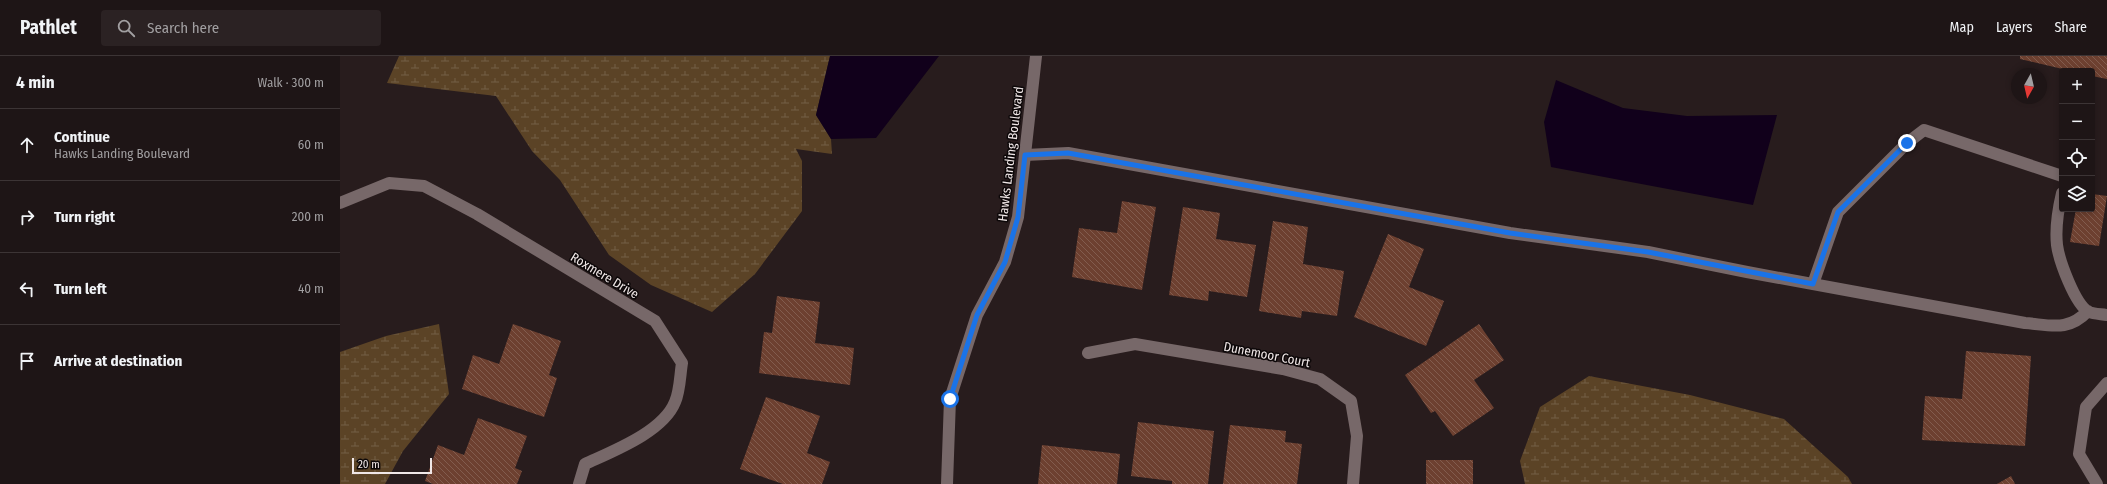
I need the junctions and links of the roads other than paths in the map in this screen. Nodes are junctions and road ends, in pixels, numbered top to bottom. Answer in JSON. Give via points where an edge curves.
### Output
{"nodes":[{"id":1,"x":1036,"y":56,"type":"edge"},
{"id":2,"x":1025,"y":155,"type":"junction"},
{"id":3,"x":2059,"y":175,"type":"edge"},
{"id":4,"x":340,"y":203,"type":"edge"},
{"id":5,"x":2059,"y":206,"type":"edge"},
{"id":6,"x":1813,"y":284,"type":"junction"},
{"id":7,"x":2088,"y":311,"type":"junction"},
{"id":8,"x":2107,"y":315,"type":"edge"},
{"id":9,"x":1088,"y":353,"type":"dead end"},
{"id":10,"x":2107,"y":383,"type":"edge"},
{"id":11,"x":579,"y":484,"type":"edge"},
{"id":12,"x":947,"y":484,"type":"edge"},
{"id":13,"x":1352,"y":484,"type":"edge"},
{"id":14,"x":2097,"y":484,"type":"edge"}],
"edges":[{"from":1,"to":2,"type":"street","name":"Hawks Landing Boulevard"},
{"from":2,"to":6,"type":"street","via":[[1068,153],[1510,233],[1648,252]]},
{"from":2,"to":12,"type":"street","name":"Hawks Landing Boulevard","via":[[1018,217],[1005,262],[977,315],[950,399]]},
{"from":3,"to":6,"type":"street","via":[[1924,130],[1907,143],[1838,212]]},
{"from":4,"to":11,"type":"street","name":"Roxmere Drive","via":[[389,183],[424,186],[477,214],[655,322],[682,363],[675,402],[666,418],[642,435],[585,464]]},
{"from":5,"to":7,"type":"street","via":[[2057,246],[2075,298]]},
{"from":6,"to":7,"type":"street","via":[[2025,323],[2069,326]]},
{"from":7,"to":8,"type":"street"},
{"from":9,"to":13,"type":"street","name":"Dunemoor Court","via":[[1135,344],[1283,369],[1320,379],[1351,401],[1357,436]]},
{"from":10,"to":14,"type":"street","via":[[2086,407],[2079,454]]}]}
